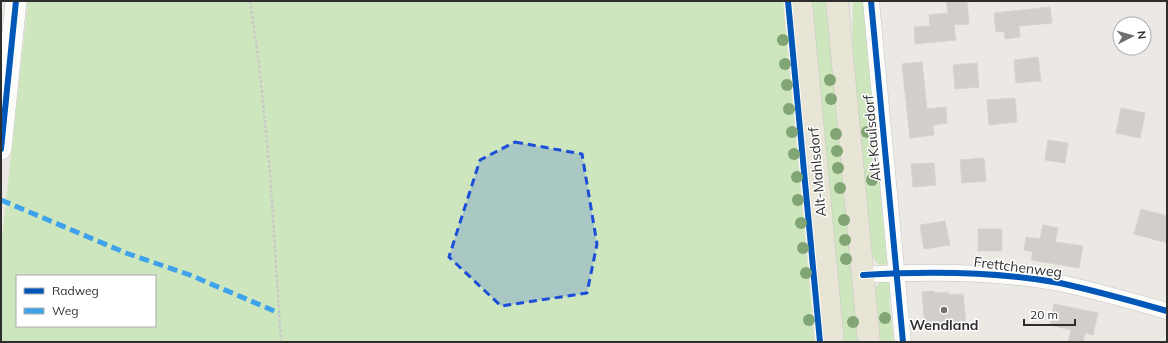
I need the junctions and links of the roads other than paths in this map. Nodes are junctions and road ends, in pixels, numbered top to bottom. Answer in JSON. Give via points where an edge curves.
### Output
{"nodes":[{"id":1,"x":16,"y":1,"type":"edge"},
{"id":2,"x":801,"y":1,"type":"edge"},
{"id":3,"x":837,"y":1,"type":"edge"},
{"id":4,"x":871,"y":1,"type":"edge"},
{"id":5,"x":1,"y":149,"type":"edge"},
{"id":6,"x":897,"y":273,"type":"junction"},
{"id":7,"x":863,"y":275,"type":"junction"},
{"id":8,"x":1167,"y":311,"type":"edge"},
{"id":9,"x":833,"y":342,"type":"edge"},
{"id":10,"x":869,"y":342,"type":"edge"},
{"id":11,"x":903,"y":342,"type":"edge"}],
"edges":[{"from":1,"to":5,"type":"street"},
{"from":2,"to":9,"type":"main road","name":"Alt-Mahlsdorf"},
{"from":3,"to":7,"type":"main road"},
{"from":4,"to":6,"type":"street","name":"Alt-Kaulsdorf"},
{"from":6,"to":7,"type":"street","name":"Frettchenweg"},
{"from":6,"to":8,"type":"street","name":"Frettchenweg","via":[[972,273],[1025,278],[1084,289]]},
{"from":6,"to":11,"type":"street"},
{"from":7,"to":10,"type":"main road"}]}
